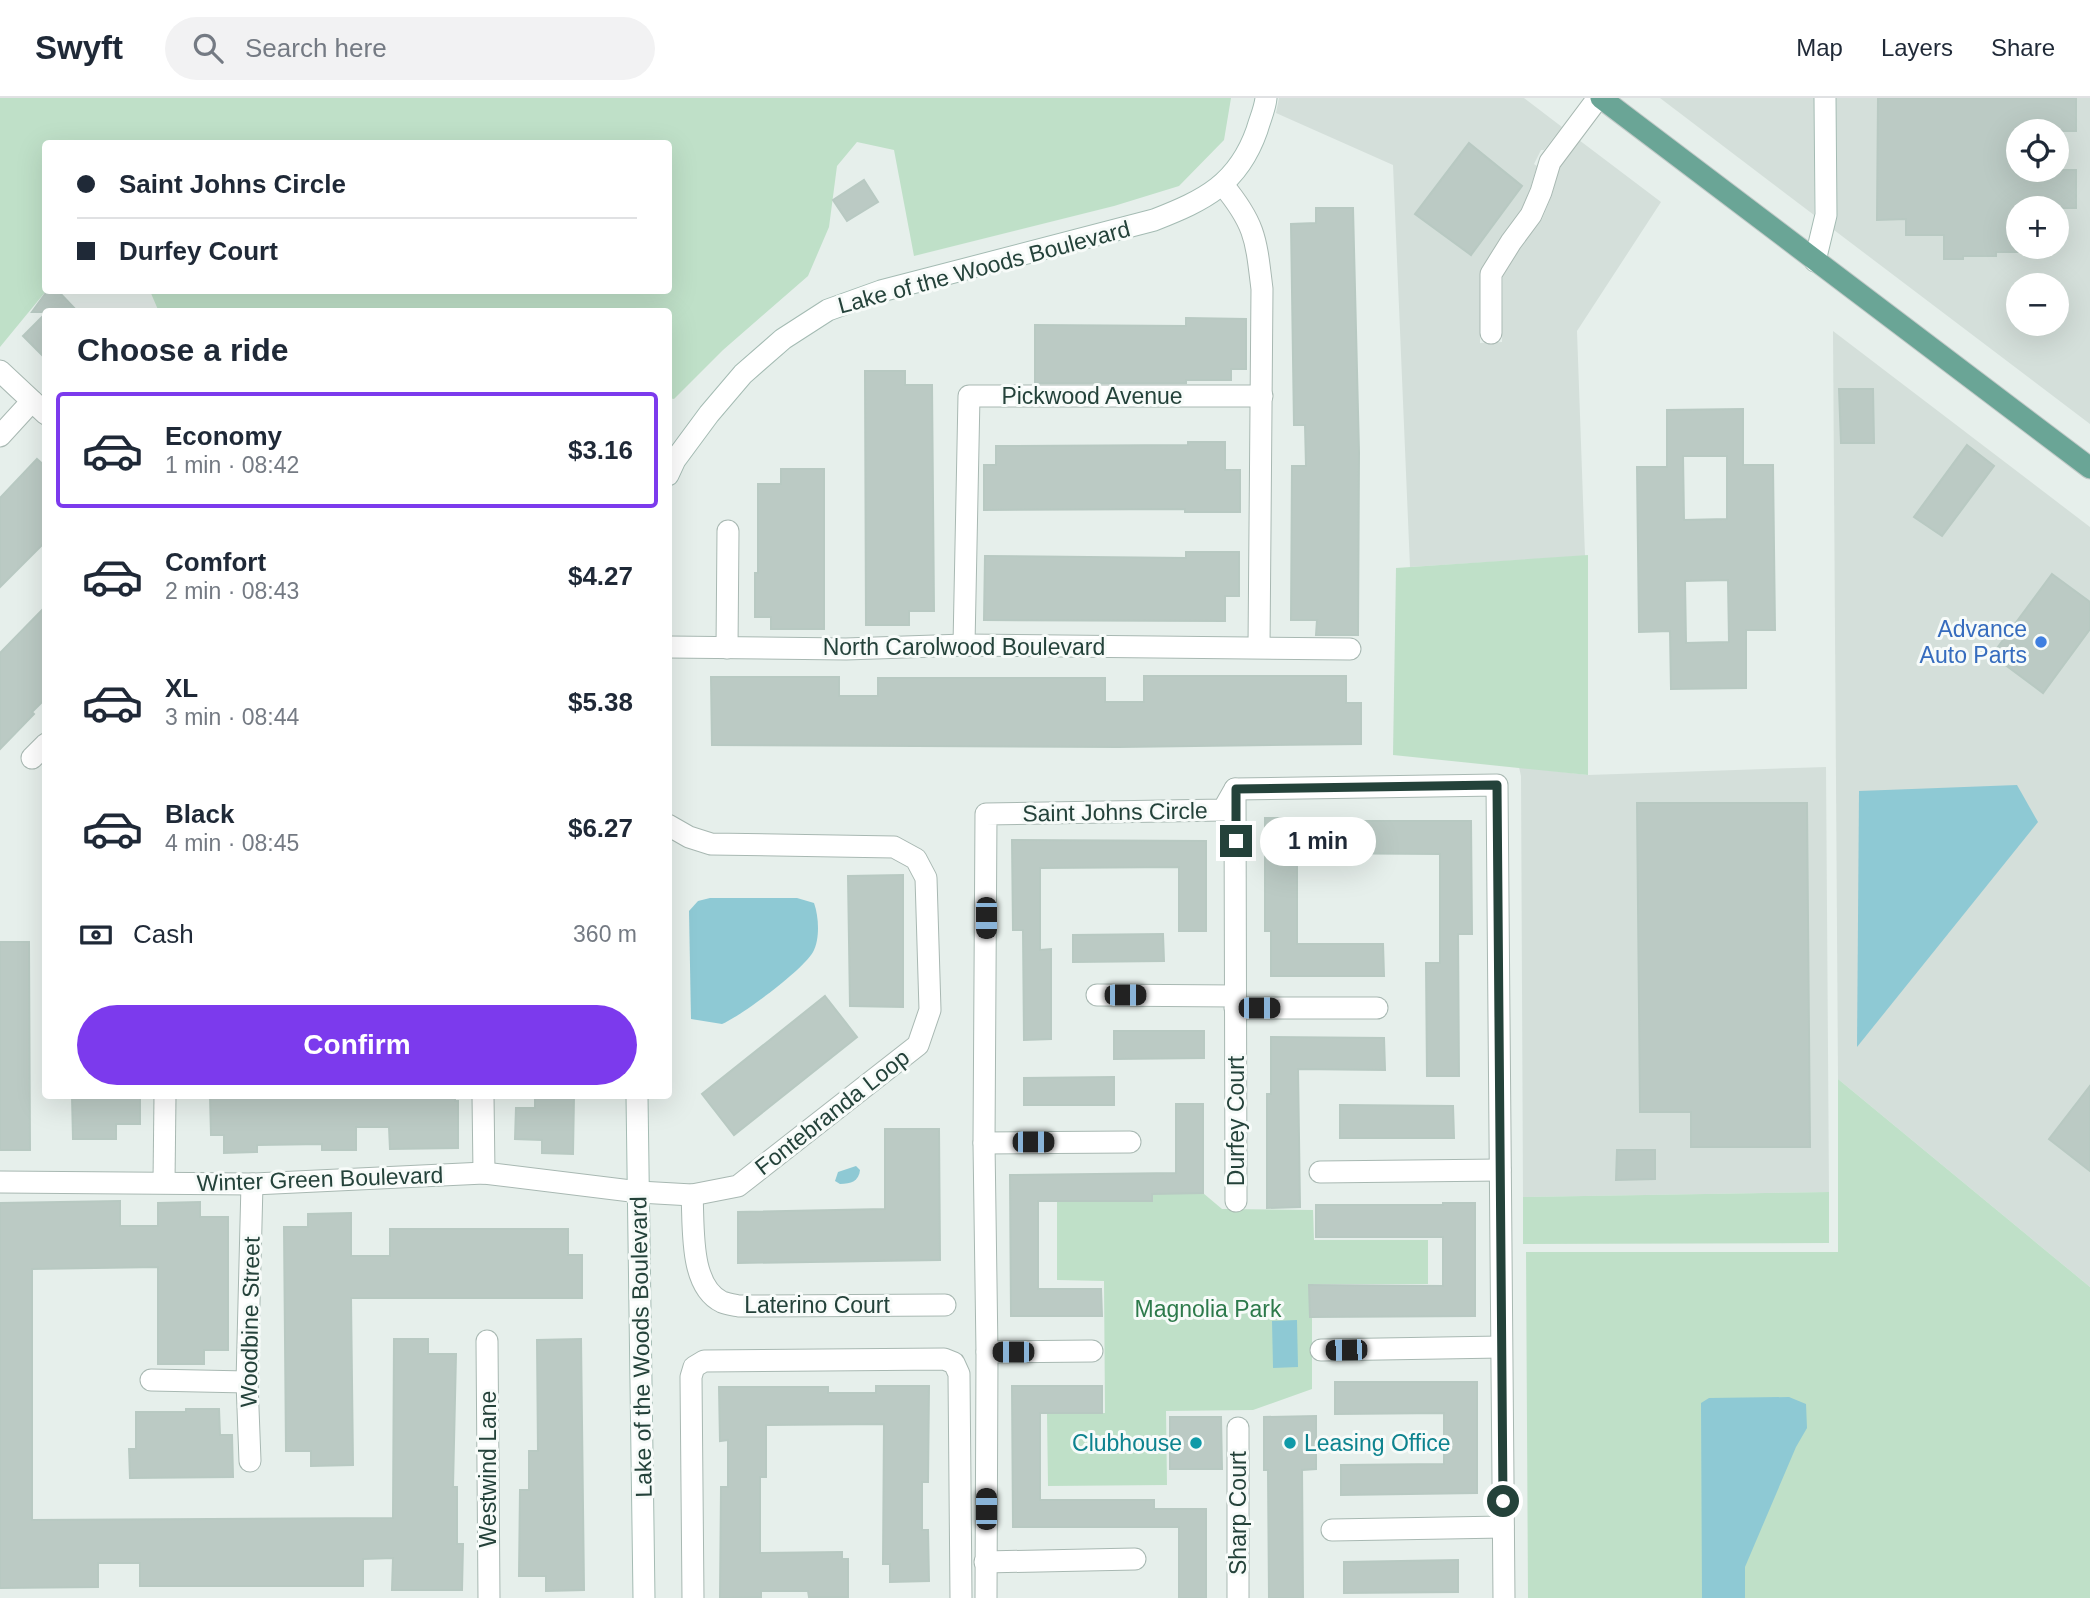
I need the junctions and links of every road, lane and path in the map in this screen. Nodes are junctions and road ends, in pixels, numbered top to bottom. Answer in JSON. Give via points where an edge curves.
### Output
{"nodes":[{"id":1,"x":1266,"y":98,"type":"edge"},
{"id":2,"x":1599,"y":98,"type":"edge"},
{"id":3,"x":1825,"y":98,"type":"edge"},
{"id":4,"x":1223,"y":185,"type":"junction"},
{"id":5,"x":1815,"y":261,"type":"junction"},
{"id":6,"x":1491,"y":333,"type":"dead end"},
{"id":7,"x":0,"y":371,"type":"edge"},
{"id":8,"x":1262,"y":396,"type":"junction"},
{"id":9,"x":39,"y":408,"type":"edge"},
{"id":10,"x":0,"y":436,"type":"edge"},
{"id":11,"x":672,"y":468,"type":"edge"},
{"id":12,"x":2090,"y":468,"type":"edge"},
{"id":13,"x":728,"y":531,"type":"dead end"},
{"id":14,"x":964,"y":645,"type":"junction"},
{"id":15,"x":672,"y":647,"type":"edge"},
{"id":16,"x":1259,"y":647,"type":"junction"},
{"id":17,"x":727,"y":648,"type":"junction"},
{"id":18,"x":1350,"y":649,"type":"dead end"},
{"id":19,"x":1236,"y":789,"type":"junction"},
{"id":20,"x":672,"y":827,"type":"edge"},
{"id":21,"x":1097,"y":995,"type":"dead end"},
{"id":22,"x":1236,"y":1002,"type":"junction"},
{"id":23,"x":1377,"y":1008,"type":"dead end"},
{"id":24,"x":165,"y":1099,"type":"edge"},
{"id":25,"x":483,"y":1099,"type":"edge"},
{"id":26,"x":637,"y":1099,"type":"edge"},
{"id":27,"x":1130,"y":1142,"type":"dead end"},
{"id":28,"x":984,"y":1143,"type":"junction"},
{"id":29,"x":1500,"y":1170,"type":"junction"},
{"id":30,"x":1320,"y":1172,"type":"dead end"},
{"id":31,"x":484,"y":1173,"type":"junction"},
{"id":32,"x":0,"y":1182,"type":"edge"},
{"id":33,"x":164,"y":1182,"type":"junction"},
{"id":34,"x":252,"y":1184,"type":"junction"},
{"id":35,"x":639,"y":1192,"type":"junction"},
{"id":36,"x":692,"y":1195,"type":"junction"},
{"id":37,"x":1236,"y":1201,"type":"dead end"},
{"id":38,"x":945,"y":1305,"type":"dead end"},
{"id":39,"x":487,"y":1341,"type":"dead end"},
{"id":40,"x":1501,"y":1348,"type":"junction"},
{"id":41,"x":1321,"y":1350,"type":"dead end"},
{"id":42,"x":1092,"y":1351,"type":"dead end"},
{"id":43,"x":987,"y":1352,"type":"junction"},
{"id":44,"x":151,"y":1380,"type":"dead end"},
{"id":45,"x":247,"y":1382,"type":"junction"},
{"id":46,"x":1238,"y":1428,"type":"dead end"},
{"id":47,"x":250,"y":1461,"type":"dead end"},
{"id":48,"x":1503,"y":1527,"type":"junction"},
{"id":49,"x":1332,"y":1530,"type":"dead end"},
{"id":50,"x":1135,"y":1559,"type":"dead end"},
{"id":51,"x":985,"y":1562,"type":"junction"},
{"id":52,"x":489,"y":1598,"type":"edge"},
{"id":53,"x":644,"y":1598,"type":"edge"},
{"id":54,"x":693,"y":1598,"type":"edge"},
{"id":55,"x":961,"y":1598,"type":"edge"},
{"id":56,"x":986,"y":1598,"type":"edge"},
{"id":57,"x":1238,"y":1598,"type":"edge"},
{"id":58,"x":1504,"y":1598,"type":"edge"}],
"edges":[{"from":1,"to":4,"type":"street","name":"Lake of the Woods Boulevard","via":[[1250,150]]},
{"from":2,"to":5,"type":"main road"},
{"from":2,"to":6,"type":"street","via":[[1550,162],[1531,215],[1491,274]]},
{"from":3,"to":5,"type":"street","via":[[1826,215]]},
{"from":4,"to":8,"type":"street","via":[[1244,210],[1256,241],[1262,289]]},
{"from":4,"to":11,"type":"street","name":"Lake of the Woods Boulevard","via":[[1193,205],[1154,220],[881,291],[828,310],[783,339],[743,374]]},
{"from":5,"to":12,"type":"main road"},
{"from":7,"to":9,"type":"street"},
{"from":8,"to":14,"type":"street","name":"Pickwood Avenue","via":[[969,396]]},
{"from":8,"to":16,"type":"street"},
{"from":9,"to":10,"type":"street"},
{"from":13,"to":17,"type":"street"},
{"from":14,"to":16,"type":"street","name":"North Carolwood Boulevard"},
{"from":14,"to":17,"type":"street","name":"North Carolwood Boulevard"},
{"from":15,"to":17,"type":"street","name":"North Carolwood Boulevard"},
{"from":16,"to":18,"type":"street","name":"North Carolwood Boulevard"},
{"from":19,"to":22,"type":"street","name":"Durfey Court"},
{"from":19,"to":28,"type":"street","name":"Saint Johns Circle","via":[[1223,810],[986,814]]},
{"from":19,"to":29,"type":"street","name":"Saint Johns Circle","via":[[1497,785]]},
{"from":20,"to":36,"type":"street","name":"Fontebranda Loop","via":[[704,842],[894,847],[916,859],[926,878],[930,1010],[918,1045],[738,1186]]},
{"from":21,"to":22,"type":"street"},
{"from":22,"to":23,"type":"street"},
{"from":22,"to":37,"type":"street","name":"Durfey Court"},
{"from":24,"to":33,"type":"street"},
{"from":25,"to":31,"type":"street"},
{"from":26,"to":35,"type":"street","name":"Lake of the Woods Boulevard"},
{"from":27,"to":28,"type":"street"},
{"from":28,"to":43,"type":"street","name":"Saint Johns Circle"},
{"from":29,"to":30,"type":"street"},
{"from":29,"to":40,"type":"street","name":"Saint Johns Circle"},
{"from":31,"to":34,"type":"street","name":"Winter Green Boulevard"},
{"from":31,"to":35,"type":"street","name":"Winter Green Boulevard"},
{"from":32,"to":33,"type":"street","name":"Winter Green Boulevard"},
{"from":33,"to":34,"type":"street","name":"Winter Green Boulevard"},
{"from":34,"to":45,"type":"street","name":"Woodbine Street"},
{"from":35,"to":36,"type":"street","name":"Fontebranda Loop"},
{"from":35,"to":53,"type":"street","name":"Lake of the Woods Boulevard"},
{"from":36,"to":38,"type":"street","name":"Laterino Court","via":[[698,1272],[706,1289],[722,1302],[739,1306]]},
{"from":39,"to":52,"type":"street","name":"Westwind Lane"},
{"from":40,"to":41,"type":"street"},
{"from":40,"to":48,"type":"street","name":"Saint Johns Circle"},
{"from":42,"to":43,"type":"street"},
{"from":43,"to":51,"type":"street","name":"Saint Johns Circle"},
{"from":44,"to":45,"type":"street"},
{"from":45,"to":47,"type":"street","name":"Woodbine Street"},
{"from":46,"to":57,"type":"street","name":"Sharp Court"},
{"from":48,"to":49,"type":"street"},
{"from":48,"to":58,"type":"street","name":"Saint Johns Circle"},
{"from":50,"to":51,"type":"street"},
{"from":51,"to":56,"type":"street","name":"Saint Johns Circle"},
{"from":54,"to":55,"type":"street","via":[[694,1367],[704,1361],[944,1359],[954,1363],[959,1374]]}]}
